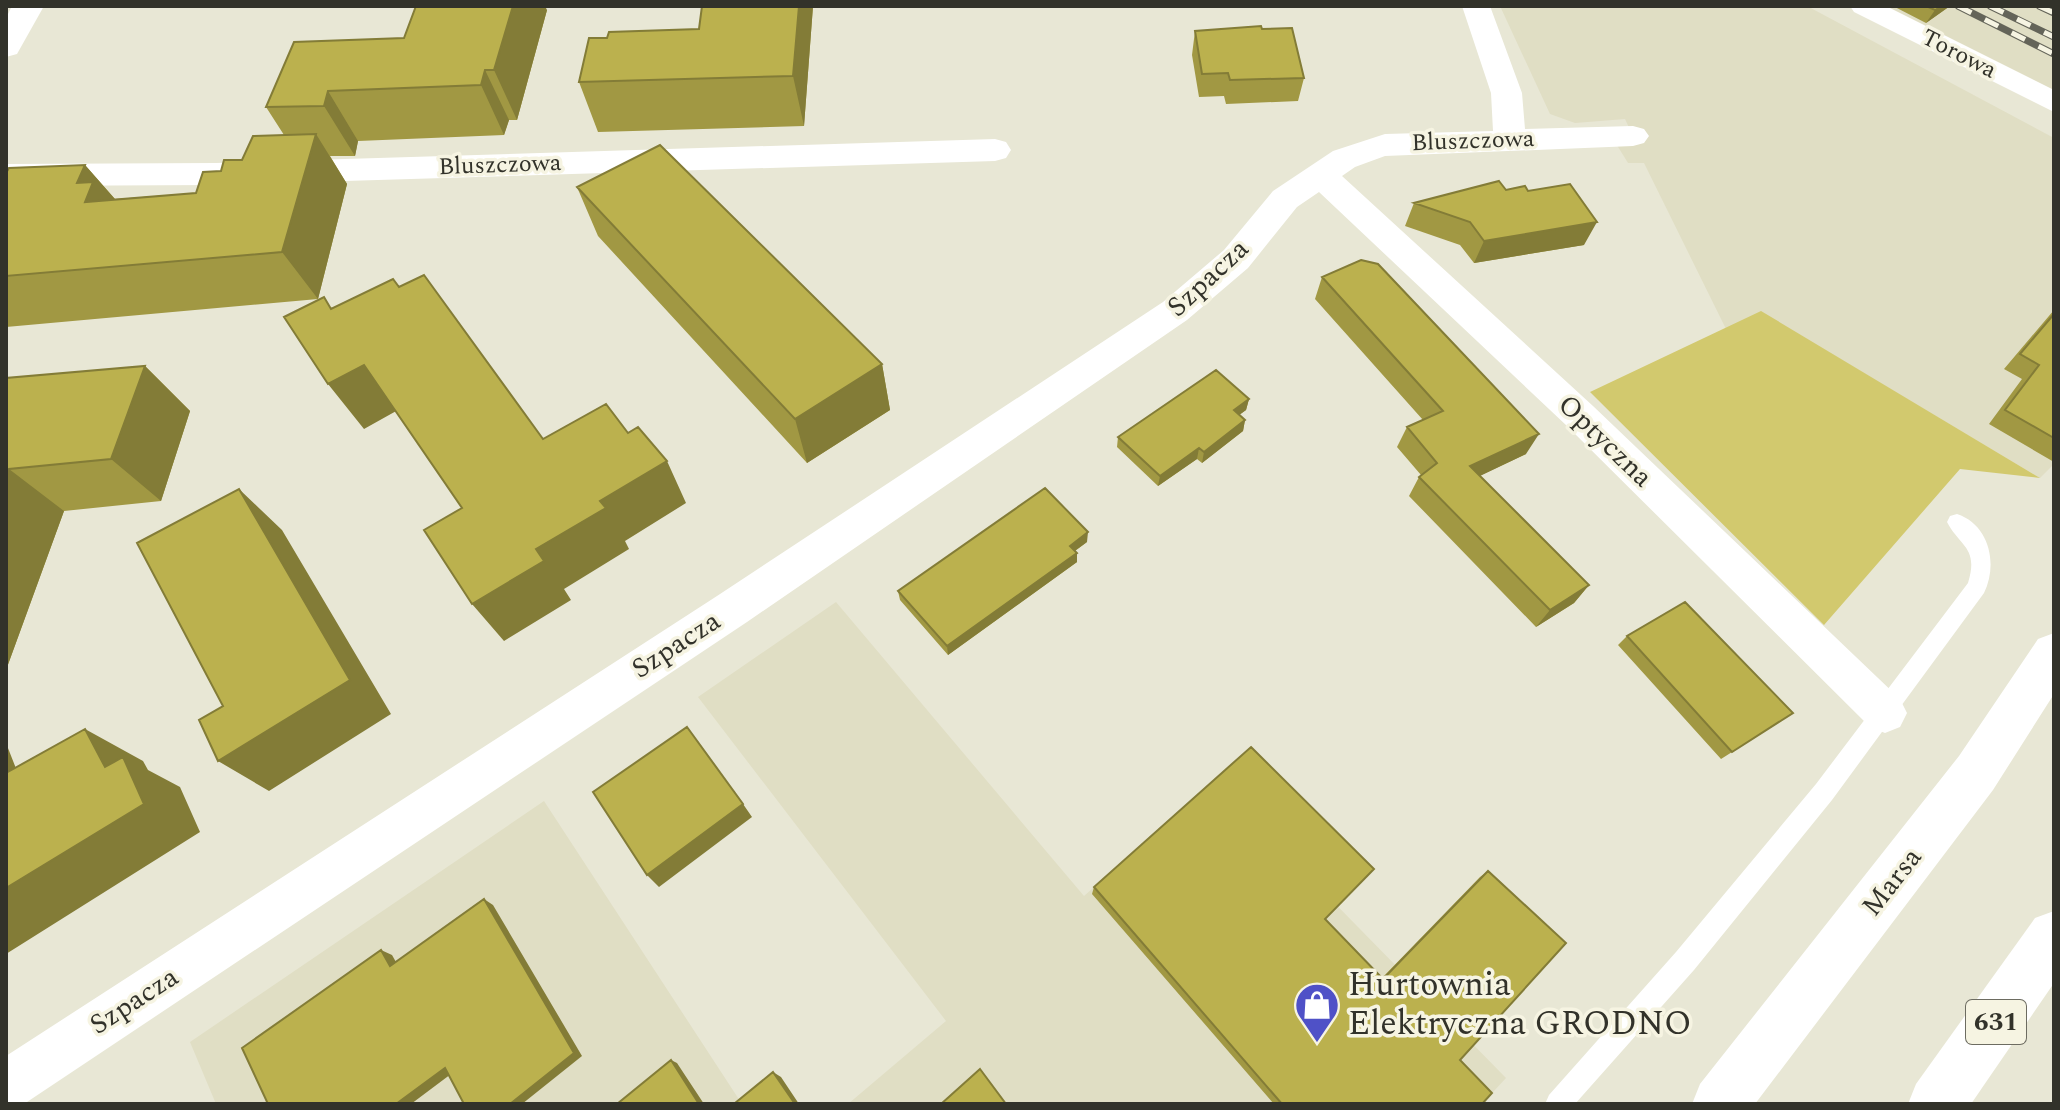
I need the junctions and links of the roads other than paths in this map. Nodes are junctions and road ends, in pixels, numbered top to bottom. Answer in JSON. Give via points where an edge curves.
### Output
{"nodes":[{"id":1,"x":28,"y":6,"type":"edge"},
{"id":2,"x":1476,"y":6,"type":"edge"},
{"id":3,"x":1864,"y":6,"type":"edge"},
{"id":4,"x":6,"y":47,"type":"edge"},
{"id":5,"x":2054,"y":102,"type":"edge"},
{"id":6,"x":1633,"y":136,"type":"dead end"},
{"id":7,"x":1506,"y":140,"type":"junction"},
{"id":8,"x":995,"y":150,"type":"dead end"},
{"id":9,"x":1320,"y":174,"type":"junction"},
{"id":10,"x":6,"y":175,"type":"edge"},
{"id":11,"x":1957,"y":522,"type":"dead end"},
{"id":12,"x":2054,"y":654,"type":"edge"},
{"id":13,"x":1885,"y":713,"type":"junction"},
{"id":14,"x":2054,"y":937,"type":"edge"},
{"id":15,"x":6,"y":1086,"type":"edge"},
{"id":16,"x":1558,"y":1104,"type":"edge"},
{"id":17,"x":1720,"y":1104,"type":"edge"},
{"id":18,"x":1936,"y":1104,"type":"edge"}],
"edges":[{"from":1,"to":4,"type":"main road"},
{"from":2,"to":7,"type":"street","via":[[1512,111]]},
{"from":3,"to":5,"type":"street","name":"Torowa"},
{"from":6,"to":7,"type":"street","name":"Bluszczowa"},
{"from":7,"to":9,"type":"street","name":"Bluszczowa","via":[[1385,145],[1355,154]]},
{"from":8,"to":10,"type":"street","name":"Bluszczowa","via":[[216,174]]},
{"from":9,"to":13,"type":"street","name":"Optyczna","via":[[1580,416]]},
{"from":9,"to":15,"type":"street","name":"Szpacza","via":[[1275,208],[1236,259],[1175,311]]},
{"from":11,"to":13,"type":"lane","via":[[1981,550],[1984,572]]},
{"from":12,"to":17,"type":"main road","name":"Marsa","via":[[1976,773]]},
{"from":13,"to":16,"type":"lane","via":[[1685,961]]},
{"from":14,"to":18,"type":"main road","number":"631"}]}
